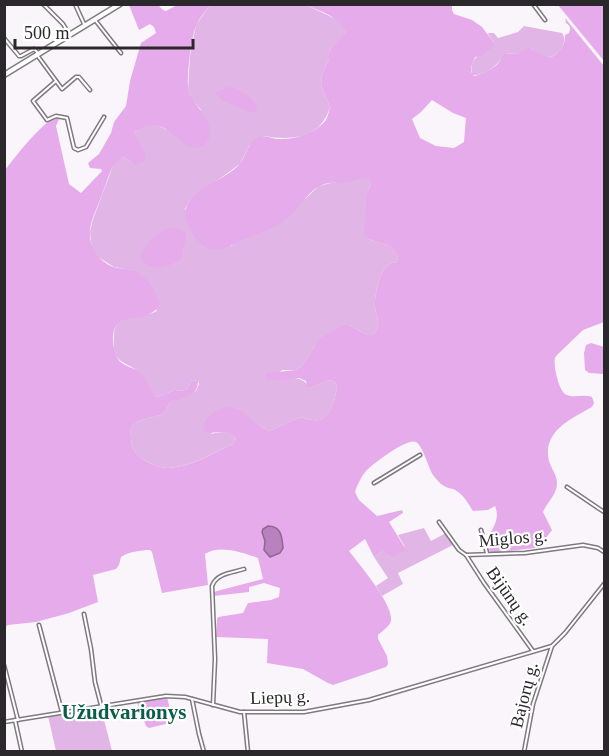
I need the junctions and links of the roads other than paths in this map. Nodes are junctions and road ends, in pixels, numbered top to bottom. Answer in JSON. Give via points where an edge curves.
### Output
{"nodes":[{"id":1,"x":43,"y":4,"type":"edge"},
{"id":2,"x":75,"y":4,"type":"edge"},
{"id":3,"x":120,"y":4,"type":"edge"},
{"id":4,"x":533,"y":4,"type":"edge"},
{"id":5,"x":95,"y":20,"type":"junction"},
{"id":6,"x":544,"y":20,"type":"dead end"},
{"id":7,"x":85,"y":26,"type":"junction"},
{"id":8,"x":69,"y":35,"type":"junction"},
{"id":9,"x":4,"y":38,"type":"edge"},
{"id":10,"x":121,"y":53,"type":"dead end"},
{"id":11,"x":38,"y":54,"type":"junction"},
{"id":12,"x":4,"y":75,"type":"edge"},
{"id":13,"x":56,"y":81,"type":"junction"},
{"id":14,"x":90,"y":90,"type":"dead end"},
{"id":15,"x":104,"y":117,"type":"dead end"},
{"id":16,"x":420,"y":455,"type":"dead end"},
{"id":17,"x":374,"y":483,"type":"dead end"},
{"id":18,"x":567,"y":487,"type":"dead end"},
{"id":19,"x":604,"y":512,"type":"edge"},
{"id":20,"x":439,"y":522,"type":"dead end"},
{"id":21,"x":481,"y":530,"type":"dead end"},
{"id":22,"x":604,"y":552,"type":"edge"},
{"id":23,"x":487,"y":554,"type":"junction"},
{"id":24,"x":466,"y":555,"type":"junction"},
{"id":25,"x":244,"y":569,"type":"dead end"},
{"id":26,"x":604,"y":584,"type":"edge"},
{"id":27,"x":84,"y":614,"type":"dead end"},
{"id":28,"x":39,"y":625,"type":"dead end"},
{"id":29,"x":552,"y":646,"type":"junction"},
{"id":30,"x":533,"y":651,"type":"junction"},
{"id":31,"x":4,"y":665,"type":"edge"},
{"id":32,"x":192,"y":699,"type":"junction"},
{"id":33,"x":101,"y":705,"type":"junction"},
{"id":34,"x":213,"y":705,"type":"junction"},
{"id":35,"x":62,"y":712,"type":"junction"},
{"id":36,"x":244,"y":712,"type":"junction"},
{"id":37,"x":16,"y":720,"type":"junction"},
{"id":38,"x":4,"y":722,"type":"edge"},
{"id":39,"x":22,"y":752,"type":"edge"},
{"id":40,"x":204,"y":752,"type":"edge"},
{"id":41,"x":248,"y":752,"type":"edge"},
{"id":42,"x":525,"y":752,"type":"edge"}],
"edges":[{"from":1,"to":8,"type":"street"},
{"from":2,"to":7,"type":"street"},
{"from":3,"to":5,"type":"main road"},
{"from":4,"to":6,"type":"street"},
{"from":5,"to":7,"type":"main road"},
{"from":5,"to":10,"type":"street"},
{"from":7,"to":8,"type":"main road"},
{"from":8,"to":11,"type":"main road"},
{"from":9,"to":11,"type":"street","via":[[19,56],[34,49]]},
{"from":11,"to":12,"type":"main road"},
{"from":11,"to":13,"type":"street"},
{"from":13,"to":14,"type":"street","via":[[62,89],[79,77]]},
{"from":13,"to":15,"type":"street","via":[[33,101],[47,120],[56,116],[67,118],[74,148],[86,147]]},
{"from":16,"to":17,"type":"street"},
{"from":18,"to":19,"type":"street"},
{"from":20,"to":24,"type":"street","name":"Miglos g."},
{"from":21,"to":23,"type":"street"},
{"from":22,"to":23,"type":"street","name":"Miglos g.","via":[[583,545]]},
{"from":23,"to":24,"type":"street","name":"Miglos g."},
{"from":24,"to":30,"type":"street","name":"Bijūnų g."},
{"from":25,"to":34,"type":"street","via":[[218,577],[212,586]]},
{"from":26,"to":29,"type":"street"},
{"from":27,"to":33,"type":"street"},
{"from":28,"to":35,"type":"street"},
{"from":29,"to":30,"type":"street","name":"Liepų g."},
{"from":29,"to":42,"type":"street","name":"Bajorų g.","via":[[532,704]]},
{"from":30,"to":36,"type":"street","name":"Liepų g.","via":[[369,700],[304,712]]},
{"from":31,"to":37,"type":"street"},
{"from":32,"to":33,"type":"street","name":"Liepų g.","via":[[166,696]]},
{"from":32,"to":34,"type":"street","name":"Liepų g."},
{"from":32,"to":40,"type":"street"},
{"from":33,"to":35,"type":"street","name":"Liepų g."},
{"from":34,"to":36,"type":"street","name":"Liepų g."},
{"from":35,"to":37,"type":"street","name":"Liepų g."},
{"from":36,"to":41,"type":"street"},
{"from":37,"to":38,"type":"street","name":"Liepų g."},
{"from":37,"to":39,"type":"street"}]}
